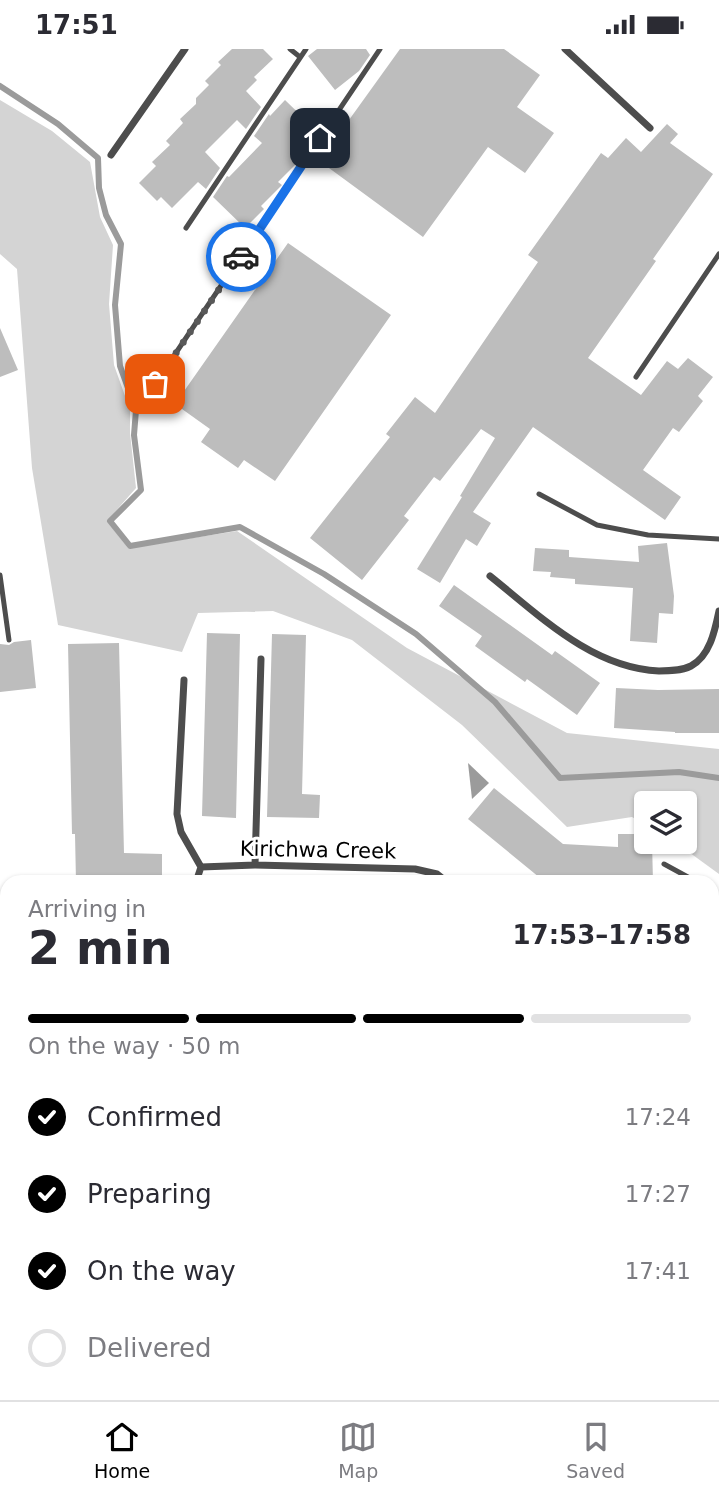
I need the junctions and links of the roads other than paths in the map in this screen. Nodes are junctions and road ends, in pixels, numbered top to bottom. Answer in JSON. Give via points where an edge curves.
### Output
{"nodes":[{"id":1,"x":185,"y":49,"type":"edge"},
{"id":2,"x":290,"y":49,"type":"edge"},
{"id":3,"x":306,"y":49,"type":"edge"},
{"id":4,"x":380,"y":49,"type":"edge"},
{"id":5,"x":565,"y":49,"type":"edge"},
{"id":6,"x":300,"y":57,"type":"junction"},
{"id":7,"x":650,"y":128,"type":"dead end"},
{"id":8,"x":111,"y":155,"type":"dead end"},
{"id":9,"x":186,"y":228,"type":"dead end"},
{"id":10,"x":719,"y":254,"type":"edge"},
{"id":11,"x":636,"y":377,"type":"dead end"},
{"id":12,"x":155,"y":384,"type":"dead end"},
{"id":13,"x":539,"y":494,"type":"dead end"},
{"id":14,"x":719,"y":540,"type":"edge"},
{"id":15,"x":0,"y":575,"type":"edge"},
{"id":16,"x":490,"y":576,"type":"dead end"},
{"id":17,"x":1,"y":590,"type":"edge"},
{"id":18,"x":719,"y":611,"type":"edge"},
{"id":19,"x":9,"y":641,"type":"dead end"},
{"id":20,"x":261,"y":659,"type":"dead end"},
{"id":21,"x":184,"y":680,"type":"dead end"},
{"id":22,"x":664,"y":864,"type":"dead end"},
{"id":23,"x":256,"y":865,"type":"junction"},
{"id":24,"x":201,"y":867,"type":"junction"},
{"id":25,"x":198,"y":875,"type":"edge"},
{"id":26,"x":438,"y":875,"type":"edge"},
{"id":27,"x":684,"y":875,"type":"edge"}],
"edges":[{"from":1,"to":8,"type":"street"},
{"from":2,"to":6,"type":"lane"},
{"from":3,"to":6,"type":"lane"},
{"from":4,"to":12,"type":"lane"},
{"from":5,"to":7,"type":"street"},
{"from":6,"to":9,"type":"lane"},
{"from":10,"to":11,"type":"lane"},
{"from":13,"to":14,"type":"lane","via":[[597,525],[648,535]]},
{"from":15,"to":17,"type":"lane"},
{"from":16,"to":18,"type":"street","via":[[566,637],[608,660],[649,670],[691,666],[710,644]]},
{"from":17,"to":19,"type":"lane"},
{"from":20,"to":23,"type":"street"},
{"from":21,"to":24,"type":"street","via":[[177,814],[181,832]]},
{"from":22,"to":27,"type":"lane"},
{"from":23,"to":24,"type":"street","name":"Kirichwa Creek"},
{"from":23,"to":26,"type":"street","name":"Kirichwa Creek","via":[[415,869]]},
{"from":24,"to":25,"type":"street"}]}
